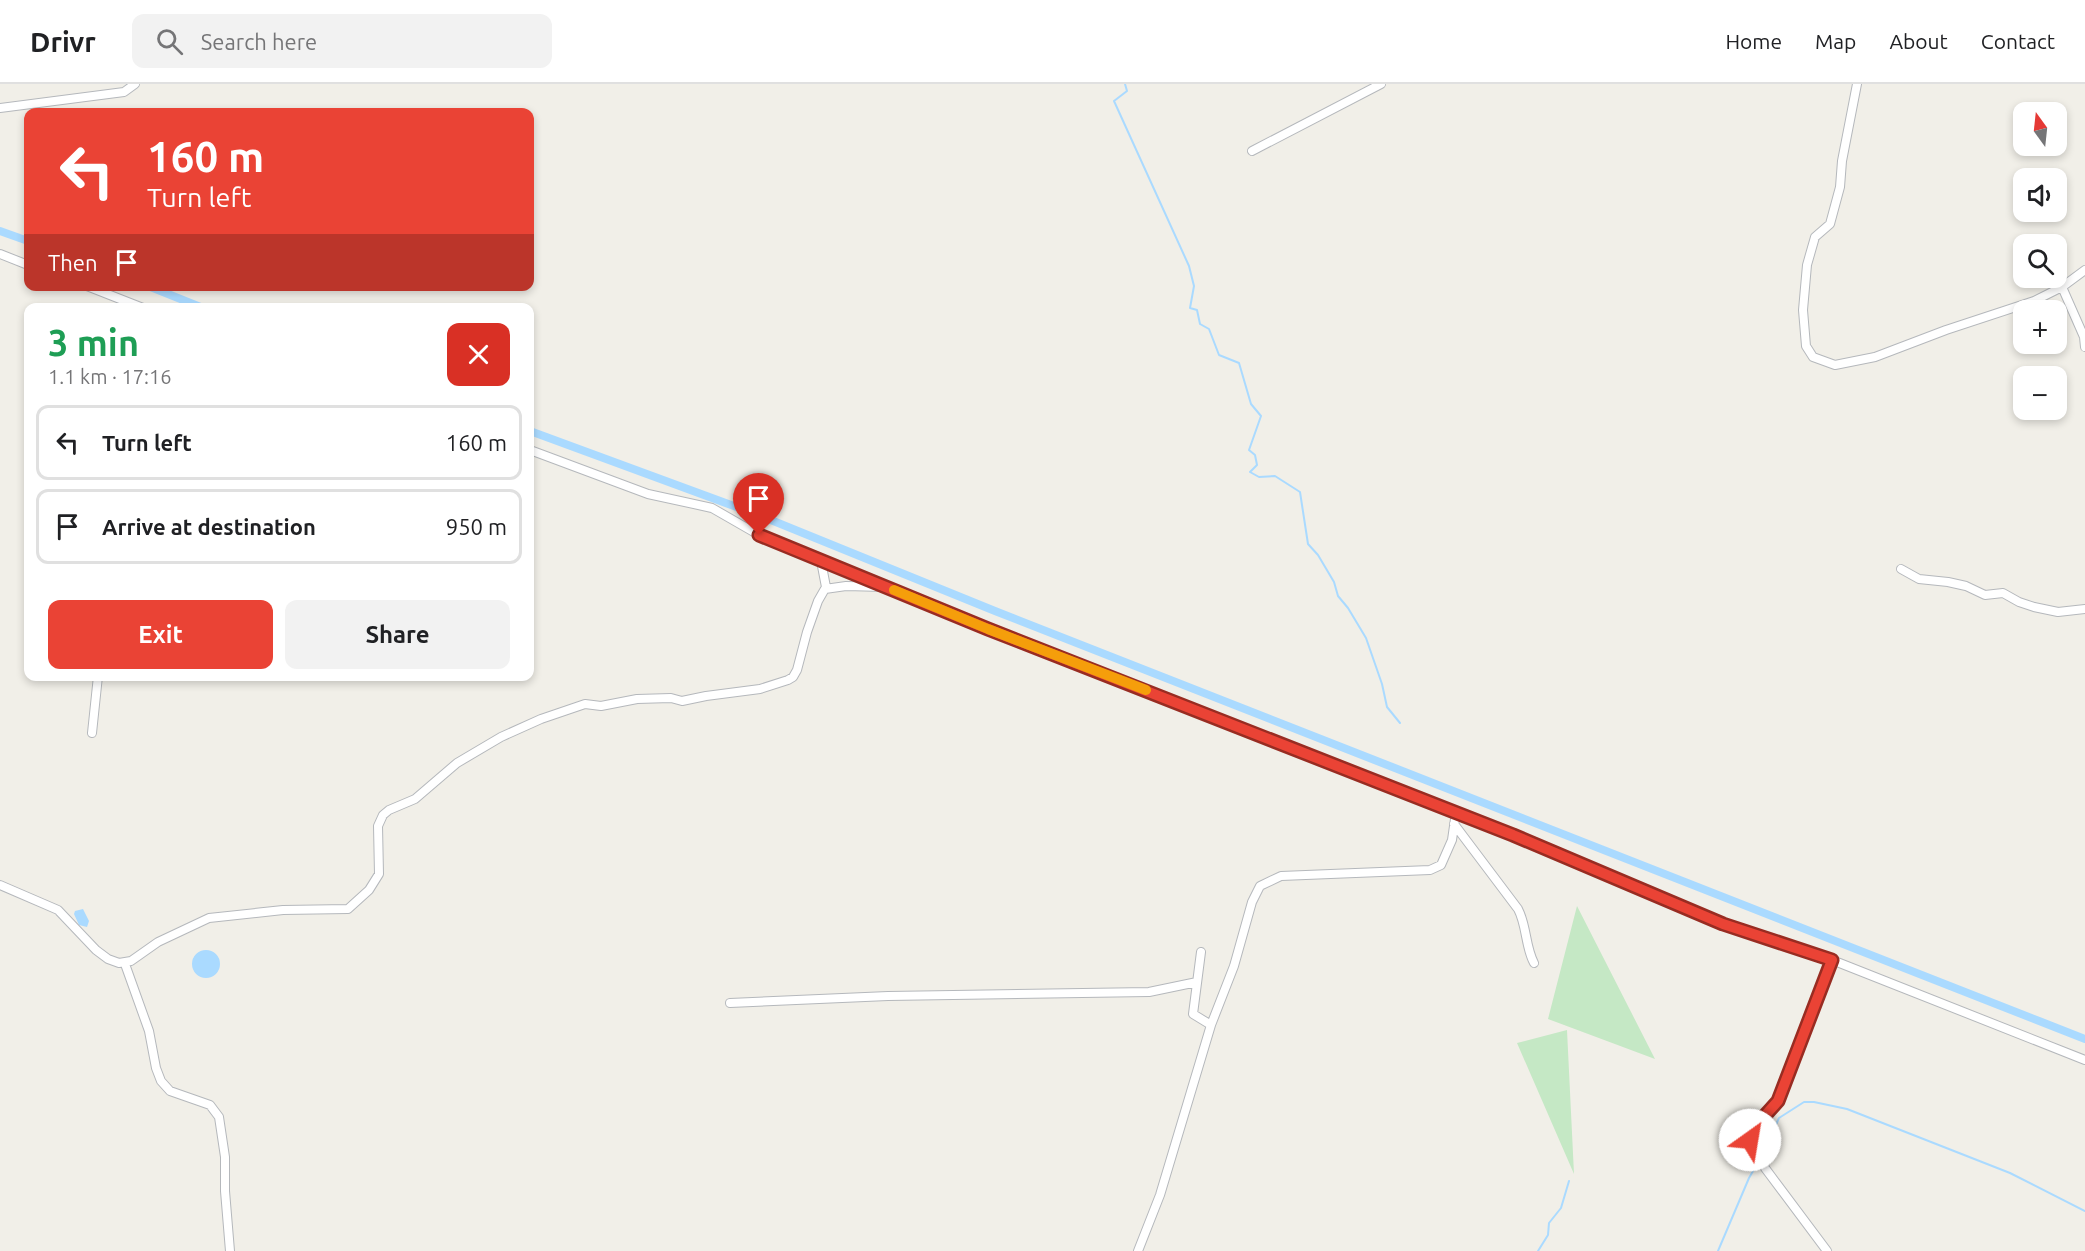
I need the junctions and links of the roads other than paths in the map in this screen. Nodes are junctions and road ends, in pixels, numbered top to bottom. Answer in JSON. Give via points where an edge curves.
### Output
{"nodes":[{"id":1,"x":135,"y":84,"type":"edge"},
{"id":2,"x":1381,"y":84,"type":"edge"},
{"id":3,"x":1857,"y":84,"type":"edge"},
{"id":4,"x":0,"y":108,"type":"edge"},
{"id":5,"x":1252,"y":151,"type":"dead end"},
{"id":6,"x":0,"y":254,"type":"edge"},
{"id":7,"x":24,"y":263,"type":"edge"},
{"id":8,"x":2085,"y":270,"type":"edge"},
{"id":9,"x":2067,"y":283,"type":"edge"},
{"id":10,"x":2060,"y":288,"type":"edge"},
{"id":11,"x":2062,"y":288,"type":"edge"},
{"id":12,"x":97,"y":291,"type":"edge"},
{"id":13,"x":122,"y":303,"type":"edge"},
{"id":14,"x":2085,"y":347,"type":"edge"},
{"id":15,"x":534,"y":451,"type":"edge"},
{"id":16,"x":821,"y":561,"type":"junction"},
{"id":17,"x":1901,"y":569,"type":"dead end"},
{"id":18,"x":889,"y":587,"type":"junction"},
{"id":19,"x":825,"y":590,"type":"junction"},
{"id":20,"x":2085,"y":609,"type":"edge"},
{"id":21,"x":97,"y":681,"type":"edge"},
{"id":22,"x":92,"y":733,"type":"dead end"},
{"id":23,"x":1456,"y":812,"type":"junction"},
{"id":24,"x":1454,"y":824,"type":"junction"},
{"id":25,"x":0,"y":885,"type":"edge"},
{"id":26,"x":1201,"y":952,"type":"dead end"},
{"id":27,"x":1832,"y":960,"type":"junction"},
{"id":28,"x":1534,"y":963,"type":"dead end"},
{"id":29,"x":125,"y":964,"type":"junction"},
{"id":30,"x":1197,"y":982,"type":"junction"},
{"id":31,"x":730,"y":1003,"type":"dead end"},
{"id":32,"x":1211,"y":1025,"type":"junction"},
{"id":33,"x":2085,"y":1060,"type":"edge"},
{"id":34,"x":230,"y":1251,"type":"edge"},
{"id":35,"x":1138,"y":1251,"type":"edge"},
{"id":36,"x":1827,"y":1251,"type":"edge"}],
"edges":[{"from":1,"to":4,"type":"street","via":[[124,92]]},
{"from":2,"to":5,"type":"street"},
{"from":3,"to":10,"type":"street","via":[[1830,224],[1815,237],[1807,265],[1803,310],[1806,346],[1813,357],[1834,365],[1875,357]]},
{"from":6,"to":7,"type":"street"},
{"from":8,"to":9,"type":"street"},
{"from":11,"to":14,"type":"street"},
{"from":12,"to":13,"type":"street"},
{"from":15,"to":16,"type":"street","via":[[648,494],[712,508],[759,535]]},
{"from":16,"to":18,"type":"street"},
{"from":16,"to":19,"type":"street"},
{"from":17,"to":20,"type":"street","via":[[1919,579],[1966,586],[1985,595],[2002,593],[2034,607],[2058,612]]},
{"from":18,"to":19,"type":"street","via":[[846,586]]},
{"from":18,"to":23,"type":"street"},
{"from":19,"to":29,"type":"street","via":[[807,632],[797,670],[788,680],[760,689],[682,701],[637,699],[601,706],[585,704],[541,719],[457,763],[415,799],[383,815],[378,826],[379,874],[369,890],[348,909],[283,910],[209,918],[167,937]]},
{"from":21,"to":22,"type":"street"},
{"from":23,"to":24,"type":"street"},
{"from":23,"to":27,"type":"street","via":[[1723,924]]},
{"from":24,"to":28,"type":"street","via":[[1518,909]]},
{"from":24,"to":32,"type":"street","via":[[1441,865],[1430,870],[1281,876],[1260,886]]},
{"from":25,"to":29,"type":"street","via":[[58,910],[96,950]]},
{"from":26,"to":30,"type":"street"},
{"from":27,"to":33,"type":"street"},
{"from":27,"to":36,"type":"street","via":[[1778,1101],[1750,1140],[1762,1153],[1765,1168]]},
{"from":29,"to":34,"type":"street","via":[[149,1031],[161,1081],[170,1091],[202,1101],[219,1117]]},
{"from":30,"to":31,"type":"street","via":[[1149,992]]},
{"from":30,"to":32,"type":"street","via":[[1193,1014]]},
{"from":32,"to":35,"type":"street","via":[[1160,1196]]}]}
